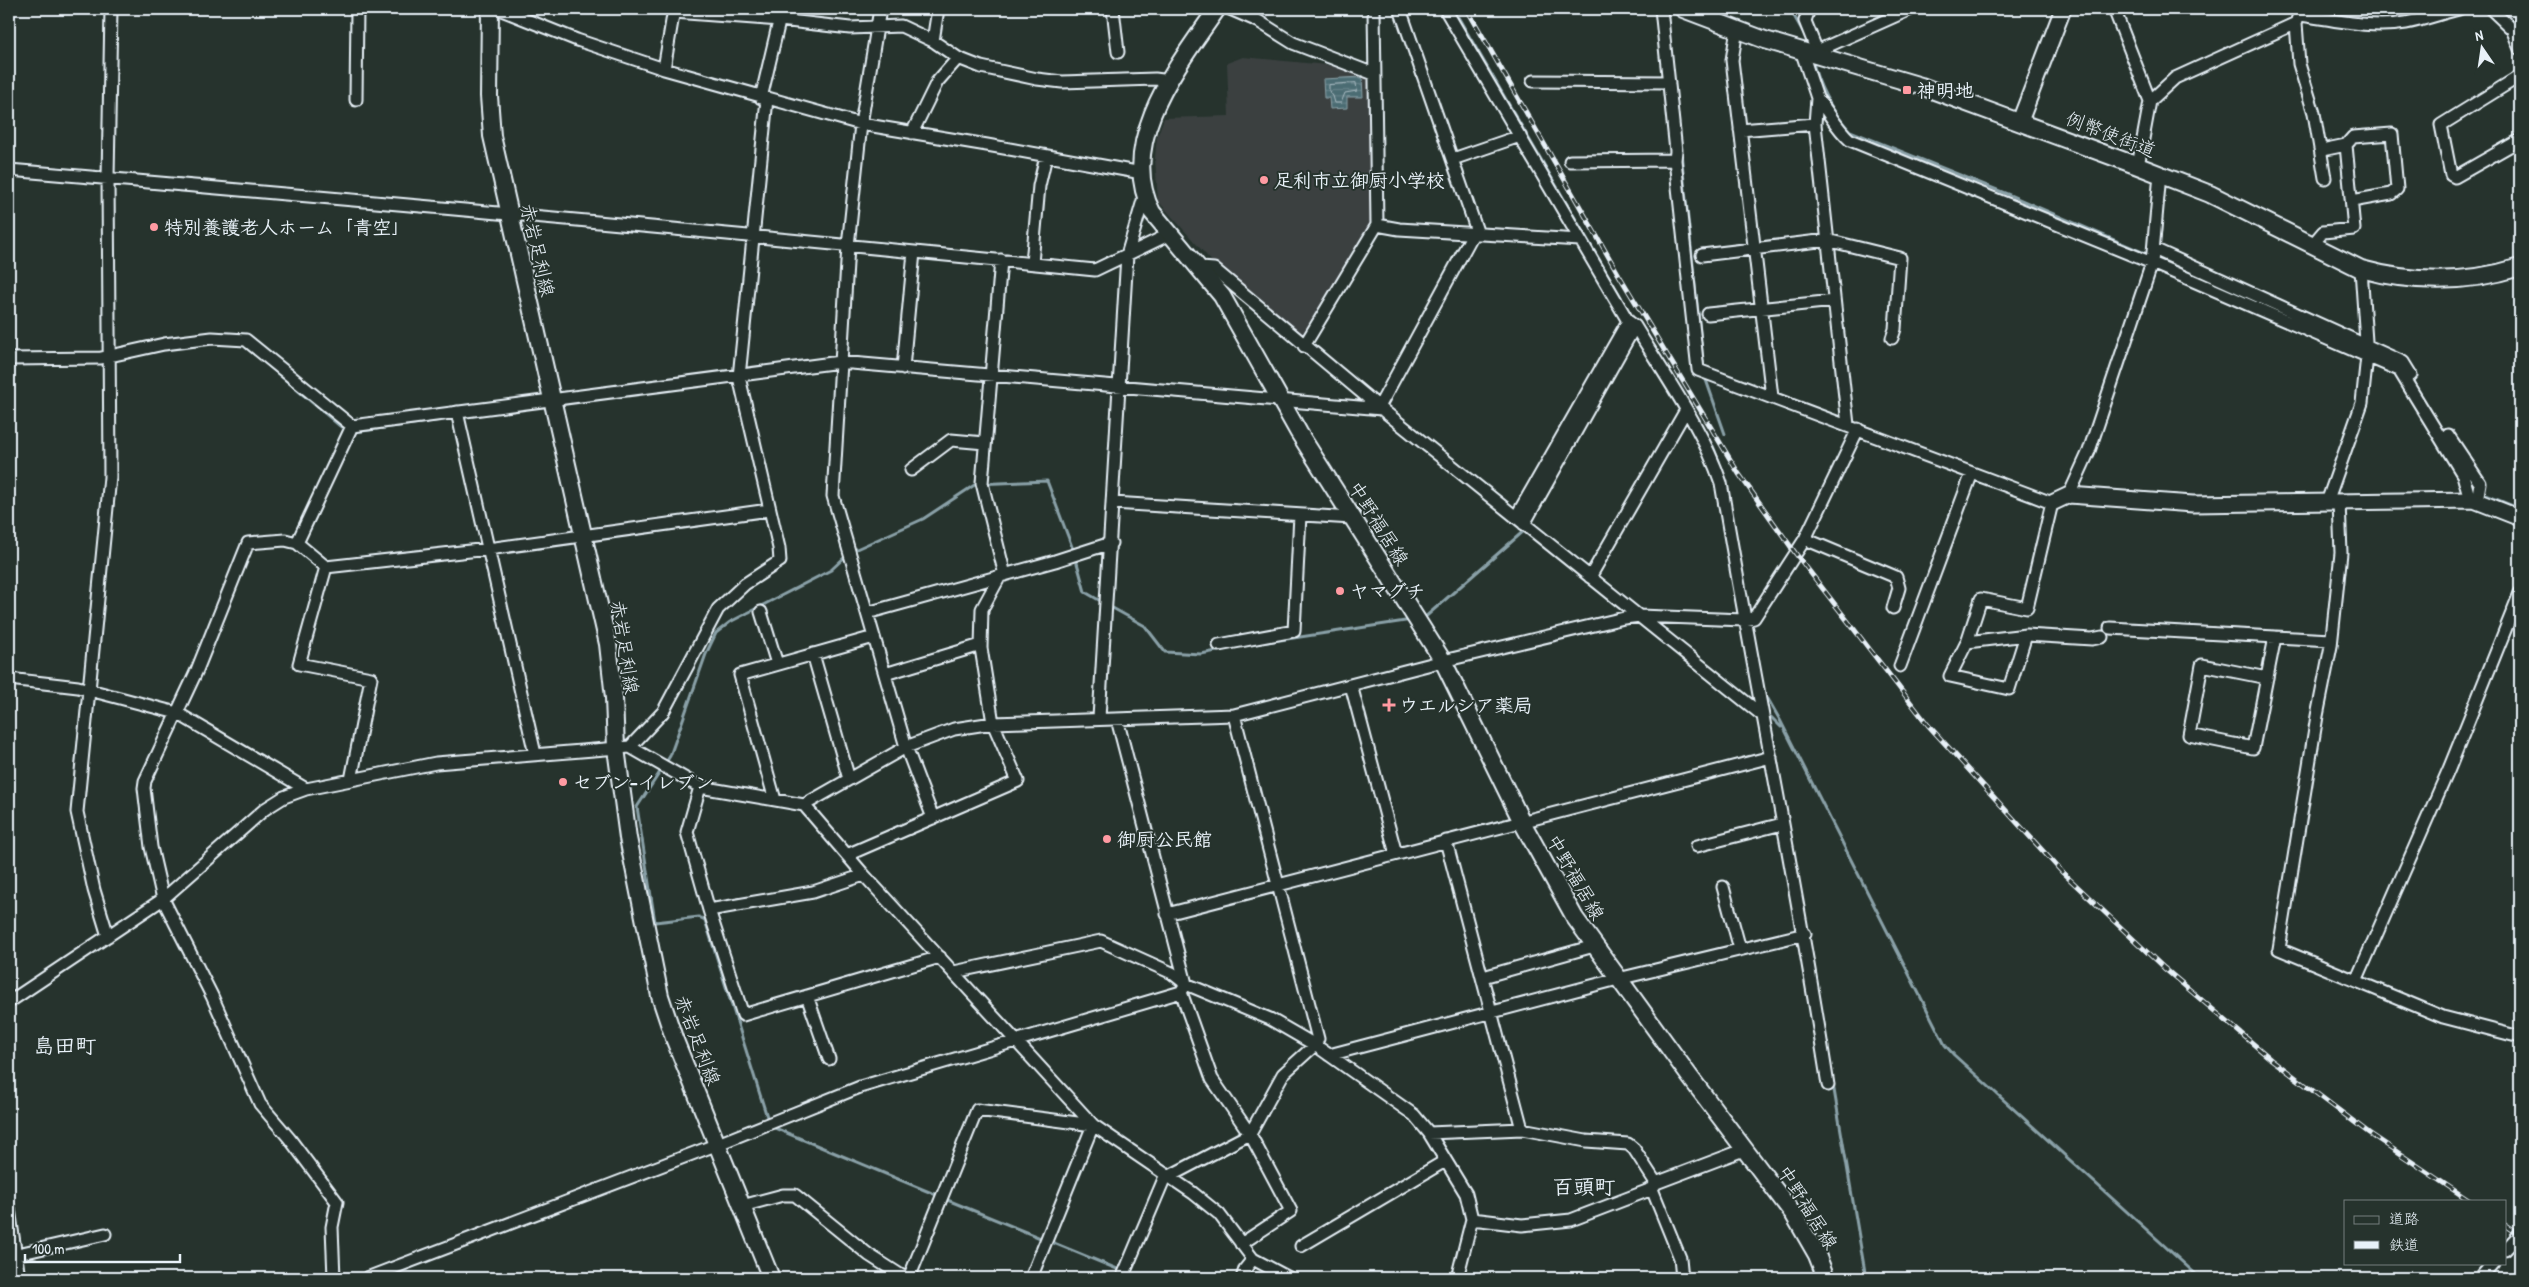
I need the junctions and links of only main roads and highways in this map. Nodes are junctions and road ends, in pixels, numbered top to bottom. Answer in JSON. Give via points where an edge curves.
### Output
{"nodes":[{"id":1,"x":490,"y":9,"type":"edge"},
{"id":2,"x":1217,"y":9,"type":"edge"},
{"id":3,"x":1683,"y":9,"type":"edge"},
{"id":4,"x":2520,"y":267,"type":"edge"},
{"id":5,"x":771,"y":1278,"type":"edge"},
{"id":6,"x":1826,"y":1278,"type":"edge"}],
"edges":[{"from":1,"to":5,"type":"main road","name":"赤岩足利線","via":[[492,136],[608,644],[623,747],[628,838],[660,996]]},
{"from":2,"to":6,"type":"main road","name":"中野福居線","via":[[1170,81],[1147,124],[1142,173],[1144,197],[1152,212],[1222,296],[1280,402],[1443,661],[1522,822],[1566,903],[1618,979],[1794,1215]]},
{"from":3,"to":4,"type":"main road","name":"例幣使街道","via":[[1736,29],[1921,86],[2160,174],[2210,194],[2361,268],[2386,276],[2429,281],[2476,278]]}]}
